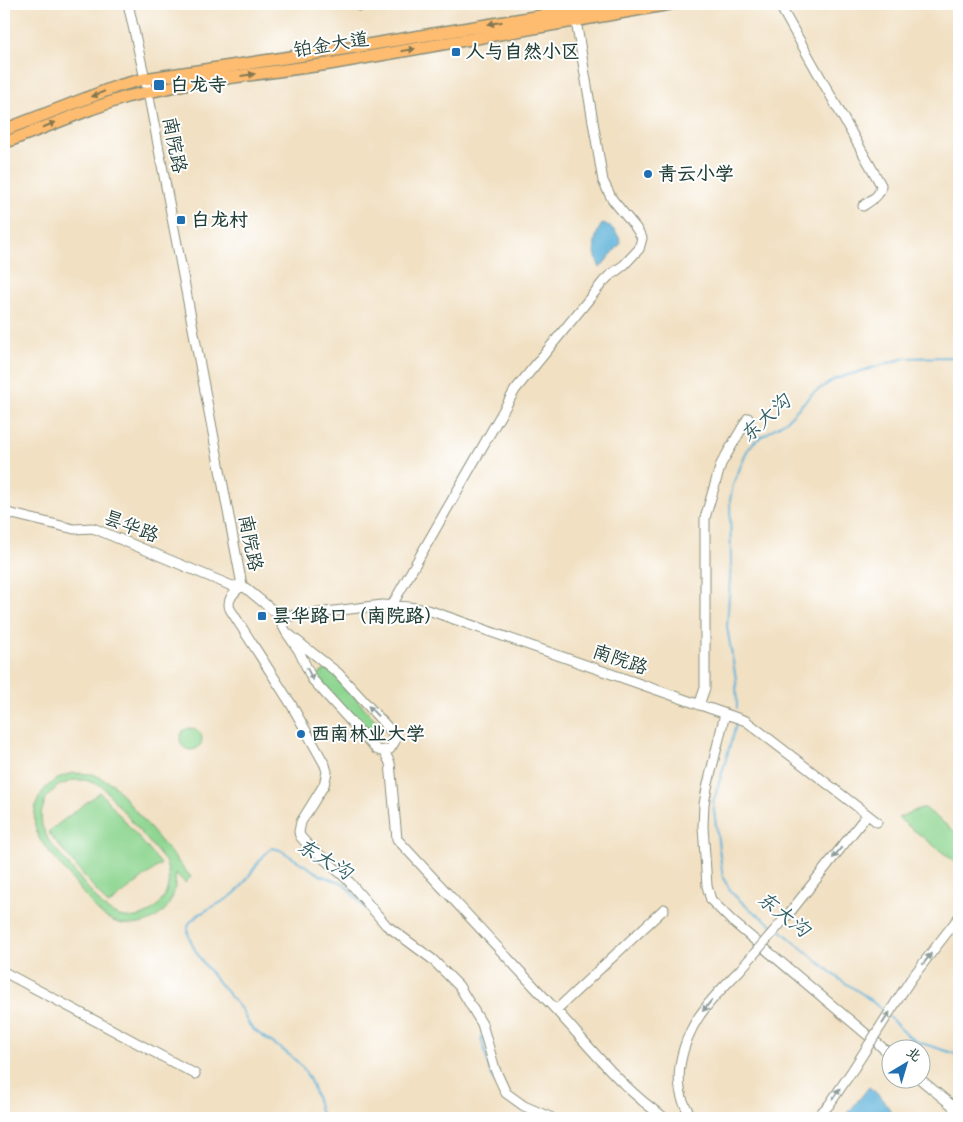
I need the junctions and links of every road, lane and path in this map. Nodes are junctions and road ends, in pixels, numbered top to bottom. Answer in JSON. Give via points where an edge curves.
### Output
{"nodes":[{"id":1,"x":128,"y":4,"type":"edge"},
{"id":2,"x":612,"y":4,"type":"edge"},
{"id":3,"x":670,"y":4,"type":"edge"},
{"id":4,"x":779,"y":4,"type":"edge"},
{"id":5,"x":575,"y":12,"type":"edge"},
{"id":6,"x":144,"y":79,"type":"junction"},
{"id":7,"x":148,"y":92,"type":"junction"},
{"id":8,"x":4,"y":130,"type":"edge"},
{"id":9,"x":4,"y":143,"type":"edge"},
{"id":10,"x":863,"y":206,"type":"dead end"},
{"id":11,"x":748,"y":418,"type":"dead end"},
{"id":12,"x":4,"y":512,"type":"edge"},
{"id":13,"x":242,"y":585,"type":"junction"},
{"id":14,"x":392,"y":605,"type":"junction"},
{"id":15,"x":276,"y":613,"type":"junction"},
{"id":16,"x":286,"y":632,"type":"junction"},
{"id":17,"x":699,"y":705,"type":"junction"},
{"id":18,"x":725,"y":714,"type":"junction"},
{"id":19,"x":384,"y":751,"type":"junction"},
{"id":20,"x":867,"y":815,"type":"junction"},
{"id":21,"x":877,"y":822,"type":"dead end"},
{"id":22,"x":664,"y":909,"type":"dead end"},
{"id":23,"x":959,"y":917,"type":"edge"},
{"id":24,"x":4,"y":972,"type":"edge"},
{"id":25,"x":556,"y":1010,"type":"junction"},
{"id":26,"x":880,"y":1046,"type":"edge"},
{"id":27,"x":196,"y":1074,"type":"dead end"},
{"id":28,"x":930,"y":1085,"type":"edge"},
{"id":29,"x":957,"y":1103,"type":"edge"},
{"id":30,"x":689,"y":1116,"type":"edge"},
{"id":31,"x":552,"y":1118,"type":"edge"},
{"id":32,"x":664,"y":1118,"type":"edge"},
{"id":33,"x":816,"y":1118,"type":"edge"},
{"id":34,"x":952,"y":1118,"type":"edge"}],
"edges":[{"from":1,"to":6,"type":"street","name":"南院路"},
{"from":2,"to":5,"type":"main road","name":"铂金大道"},
{"from":3,"to":5,"type":"main road","name":"铂金大道"},
{"from":4,"to":10,"type":"street","via":[[881,185],[879,195]]},
{"from":5,"to":6,"type":"main road","name":"铂金大道","one_way":true},
{"from":7,"to":5,"type":"main road","name":"铂金大道","one_way":true,"via":[[329,64]]},
{"from":5,"to":14,"type":"street","via":[[603,181],[612,199],[636,228],[642,243],[632,258],[603,282],[515,390]]},
{"from":6,"to":7,"type":"street","name":"南院路"},
{"from":6,"to":8,"type":"main road","name":"铂金大道","one_way":true},
{"from":9,"to":7,"type":"main road","name":"铂金大道","one_way":true,"via":[[91,109]]},
{"from":7,"to":13,"type":"street","name":"南院路"},
{"from":11,"to":17,"type":"street","via":[[721,464],[705,518],[705,688]]},
{"from":12,"to":13,"type":"street","name":"昙华路","via":[[74,529],[92,528],[232,586]]},
{"from":13,"to":15,"type":"street","name":"南院路"},
{"from":13,"to":31,"type":"street","via":[[230,599],[230,609],[291,704],[327,772],[324,785],[301,822],[300,836],[346,878],[386,925],[432,959],[454,981],[482,1024],[495,1069],[506,1093],[524,1106]]},
{"from":14,"to":15,"type":"street","name":"南院路","via":[[294,616]]},
{"from":14,"to":17,"type":"street","name":"南院路","via":[[431,611]]},
{"from":15,"to":16,"type":"street"},
{"from":16,"to":19,"type":"street","one_way":true,"via":[[312,679],[376,749]]},
{"from":19,"to":16,"type":"street","one_way":true,"via":[[394,744],[392,732],[338,673]]},
{"from":17,"to":18,"type":"street","name":"南院路"},
{"from":18,"to":20,"type":"street","name":"南院路","via":[[746,721]]},
{"from":18,"to":26,"type":"street","via":[[704,804],[707,886],[711,900]]},
{"from":19,"to":25,"type":"street","via":[[390,763],[397,838]]},
{"from":20,"to":21,"type":"street","name":"南院路"},
{"from":20,"to":30,"type":"street","one_way":true,"bridge":true,"via":[[787,916],[705,1007],[694,1025],[684,1049],[679,1082]]},
{"from":22,"to":25,"type":"street"},
{"from":33,"to":23,"type":"street","one_way":true,"bridge":true,"via":[[854,1068],[911,979]]},
{"from":24,"to":27,"type":"street"},
{"from":25,"to":32,"type":"street","via":[[615,1074]]},
{"from":28,"to":29,"type":"street"},
{"from":29,"to":34,"type":"street"}]}
